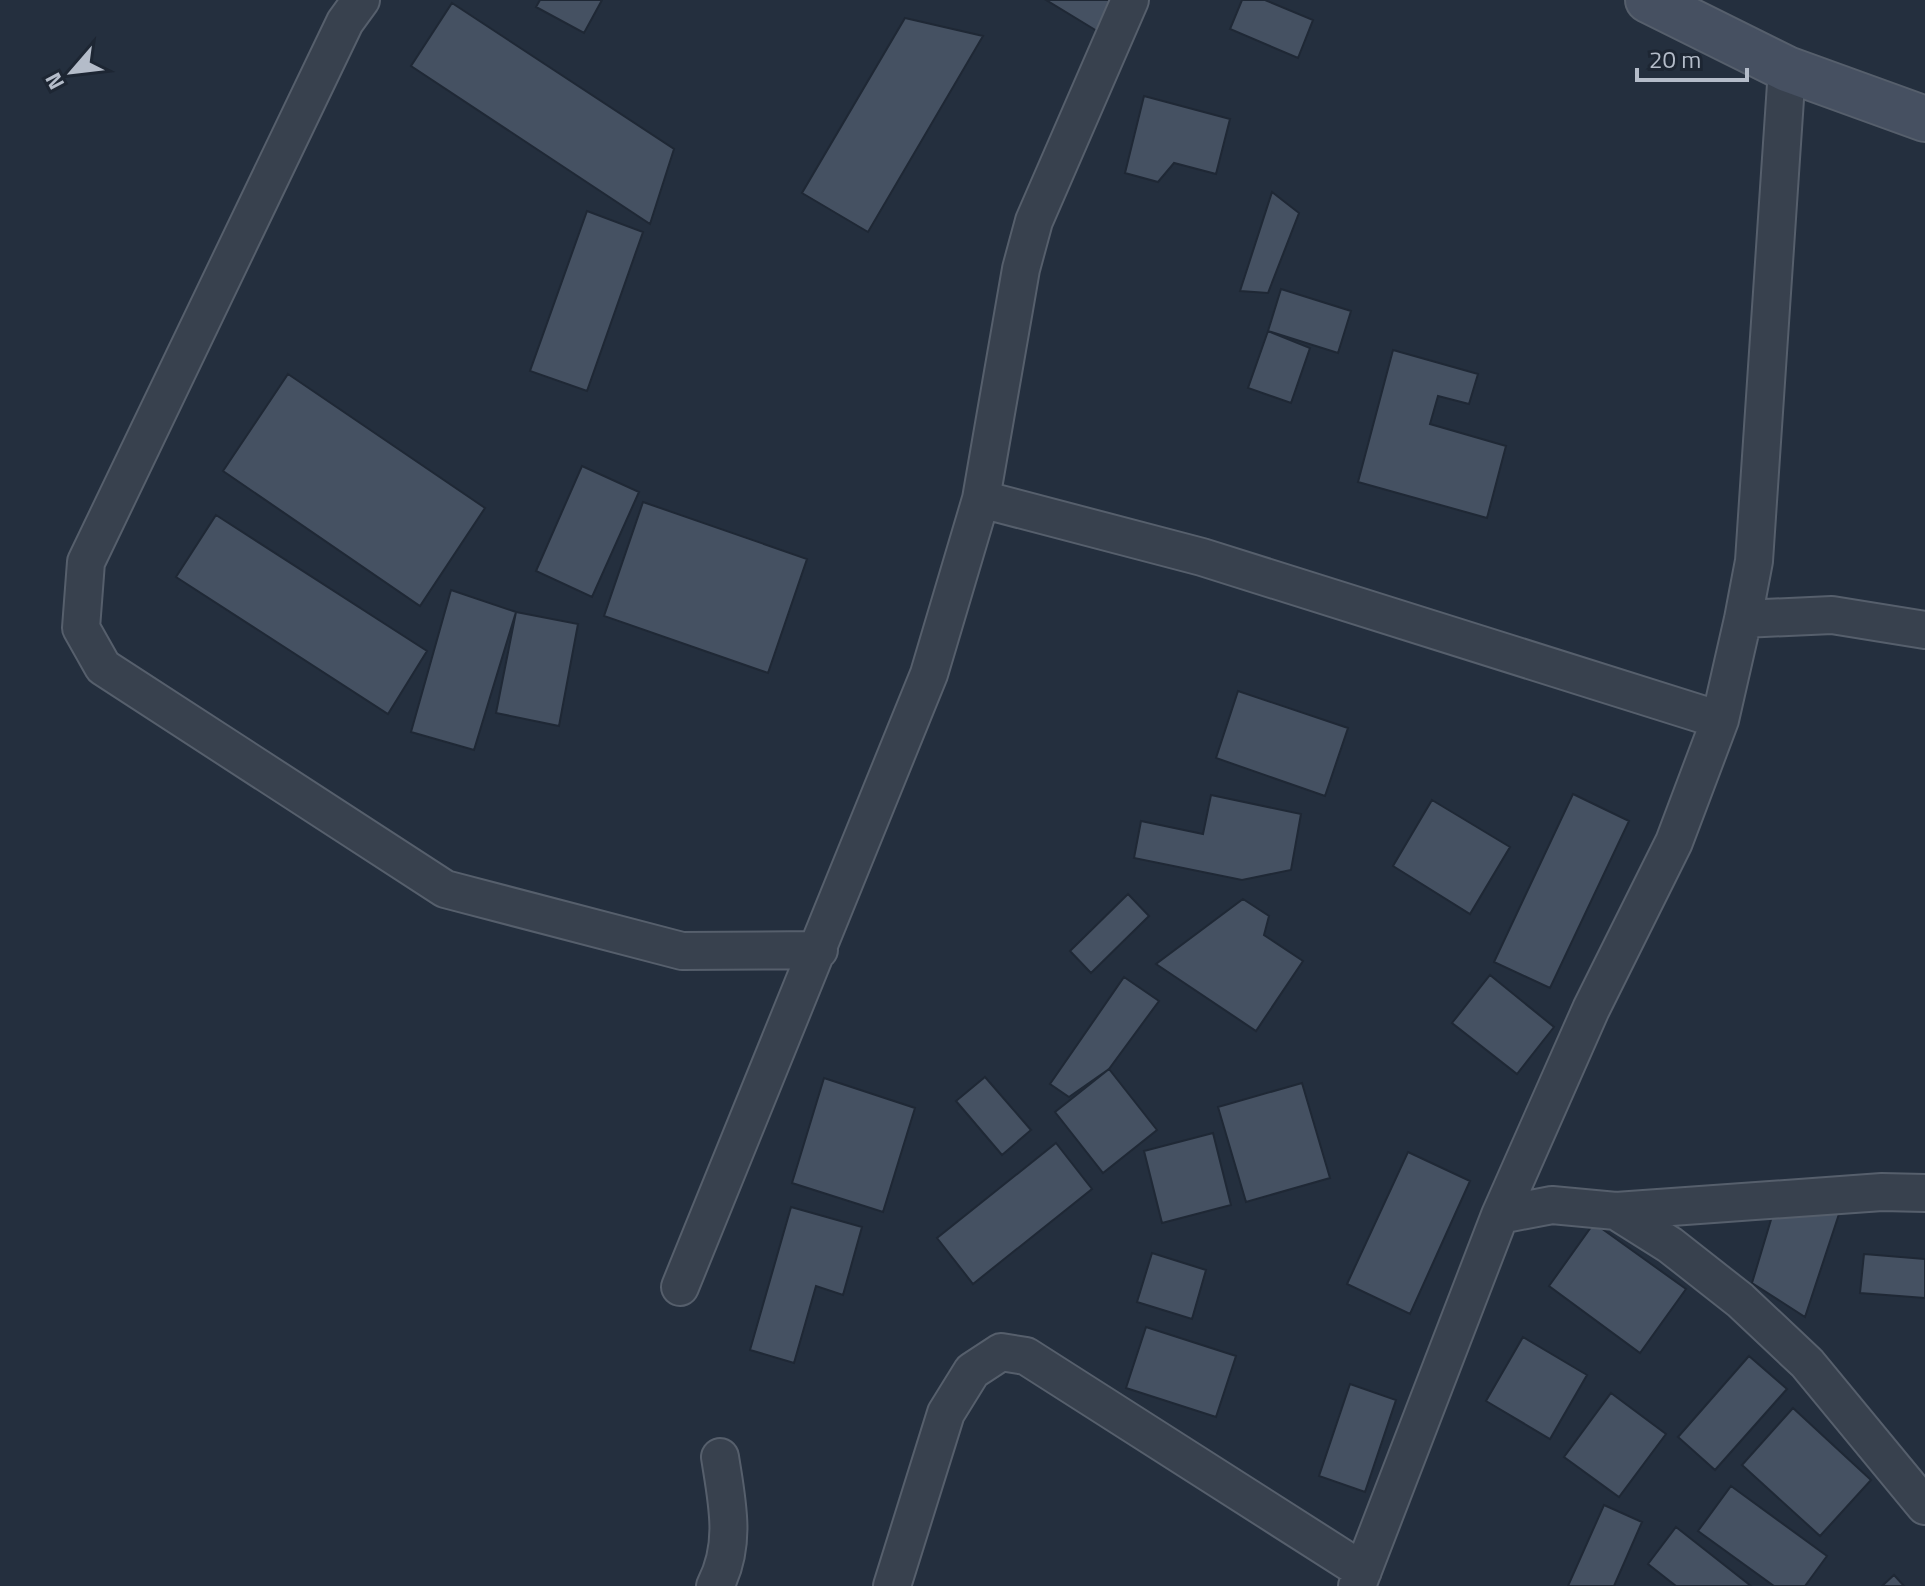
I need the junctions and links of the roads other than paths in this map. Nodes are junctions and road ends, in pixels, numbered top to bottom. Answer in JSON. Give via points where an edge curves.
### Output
{"nodes":[{"id":1,"x":361,"y":0,"type":"edge"},
{"id":2,"x":1130,"y":0,"type":"edge"},
{"id":3,"x":1648,"y":0,"type":"edge"},
{"id":4,"x":1787,"y":69,"type":"junction"},
{"id":5,"x":1925,"y":119,"type":"edge"},
{"id":6,"x":981,"y":499,"type":"junction"},
{"id":7,"x":1743,"y":619,"type":"junction"},
{"id":8,"x":1925,"y":630,"type":"edge"},
{"id":9,"x":1720,"y":720,"type":"junction"},
{"id":10,"x":819,"y":950,"type":"junction"},
{"id":11,"x":1925,"y":1193,"type":"edge"},
{"id":12,"x":1616,"y":1211,"type":"junction"},
{"id":13,"x":1500,"y":1215,"type":"junction"},
{"id":14,"x":680,"y":1287,"type":"dead end"},
{"id":15,"x":720,"y":1457,"type":"dead end"},
{"id":16,"x":1925,"y":1506,"type":"edge"},
{"id":17,"x":1360,"y":1578,"type":"edge"},
{"id":18,"x":715,"y":1586,"type":"edge"},
{"id":19,"x":892,"y":1586,"type":"edge"}],
"edges":[{"from":1,"to":10,"type":"street","via":[[345,22],[86,562],[81,628],[103,667],[445,889],[682,951]]},
{"from":2,"to":6,"type":"street","via":[[1034,221]]},
{"from":3,"to":4,"type":"main road"},
{"from":4,"to":5,"type":"main road"},
{"from":4,"to":7,"type":"street","via":[[1754,561]]},
{"from":6,"to":9,"type":"street","via":[[1202,557]]},
{"from":6,"to":10,"type":"street","via":[[929,674]]},
{"from":7,"to":8,"type":"street","via":[[1832,615]]},
{"from":7,"to":9,"type":"street"},
{"from":9,"to":13,"type":"street","via":[[1674,842],[1591,1009]]},
{"from":10,"to":14,"type":"street"},
{"from":11,"to":12,"type":"street"},
{"from":12,"to":13,"type":"street","via":[[1552,1205]]},
{"from":12,"to":16,"type":"street","via":[[1740,1300],[1807,1363]]},
{"from":13,"to":17,"type":"street"},
{"from":15,"to":18,"type":"street","via":[[731,1527],[725,1568]]},
{"from":17,"to":19,"type":"street","via":[[1026,1356],[1001,1352],[972,1371],[946,1413]]}]}
